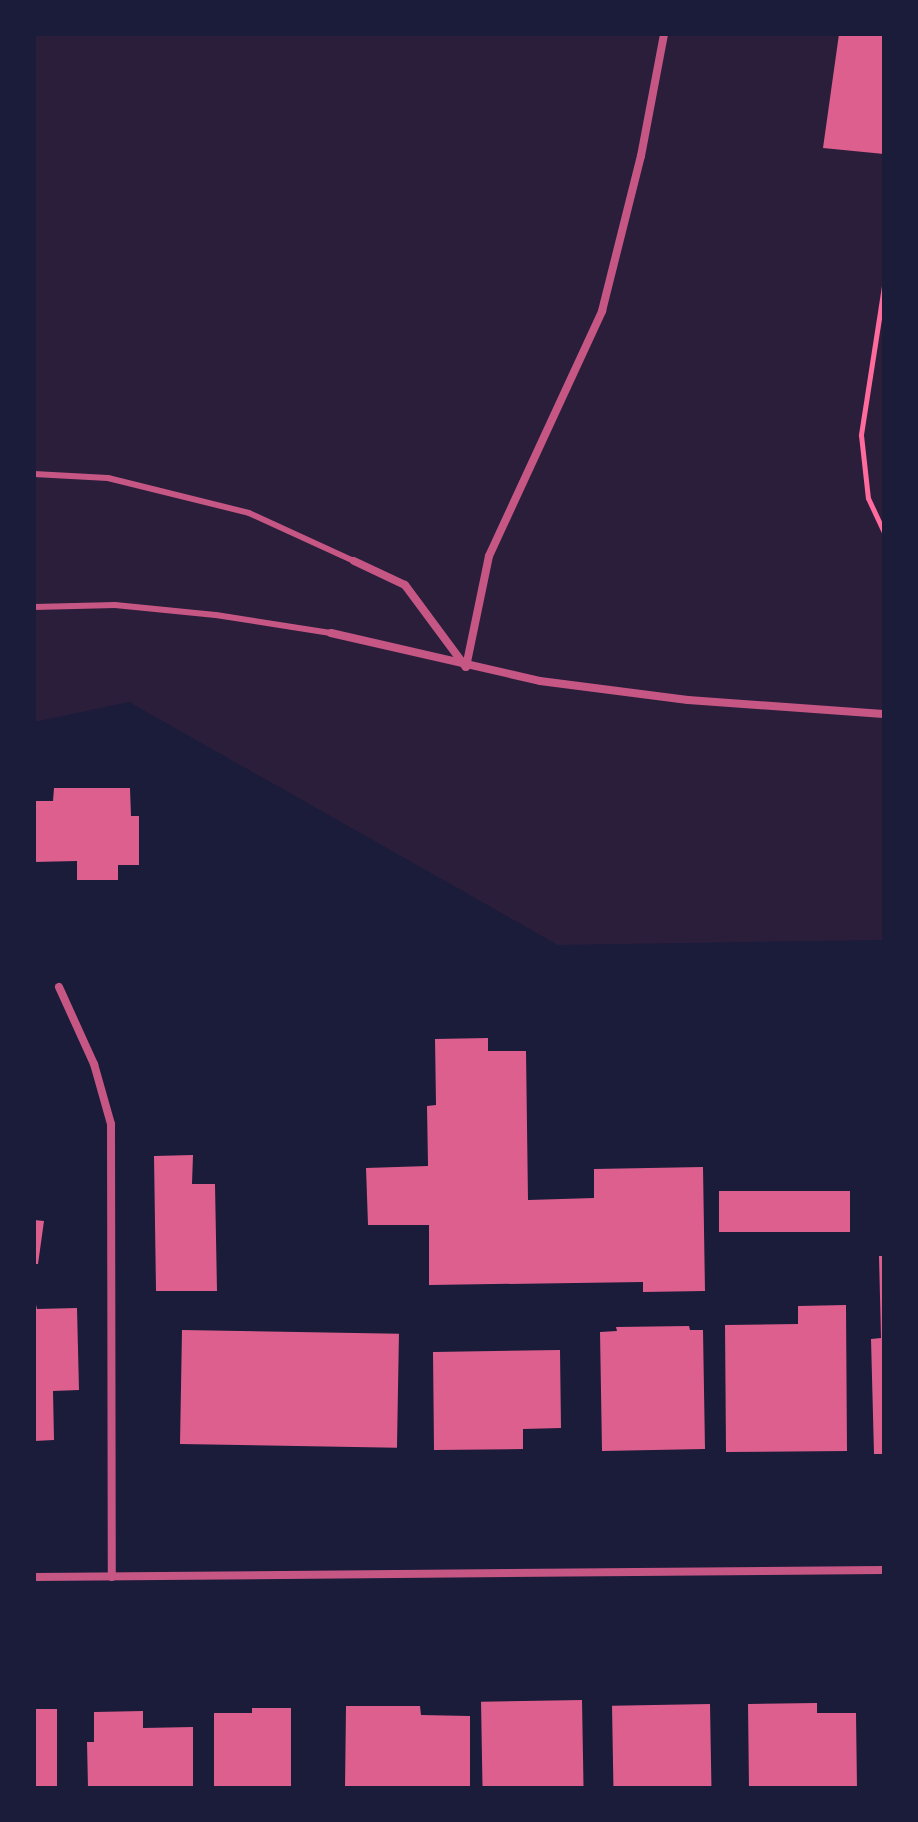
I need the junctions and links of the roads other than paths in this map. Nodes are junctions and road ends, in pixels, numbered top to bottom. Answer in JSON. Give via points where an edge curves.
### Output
{"nodes":[{"id":1,"x":664,"y":34,"type":"edge"},
{"id":2,"x":34,"y":474,"type":"edge"},
{"id":3,"x":354,"y":561,"type":"joint"},
{"id":4,"x":34,"y":607,"type":"edge"},
{"id":5,"x":331,"y":633,"type":"joint"},
{"id":6,"x":466,"y":667,"type":"junction"},
{"id":7,"x":884,"y":714,"type":"edge"},
{"id":8,"x":59,"y":987,"type":"dead end"},
{"id":9,"x":884,"y":1570,"type":"edge"},
{"id":10,"x":34,"y":1577,"type":"edge"},
{"id":11,"x":112,"y":1577,"type":"junction"}],
"edges":[{"from":1,"to":6,"type":"street","via":[[641,156],[602,311],[489,556]]},
{"from":2,"to":3,"type":"lane","via":[[108,478],[249,513]]},
{"from":3,"to":6,"type":"street","via":[[405,585]]},
{"from":4,"to":5,"type":"lane","via":[[115,605]]},
{"from":5,"to":6,"type":"street"},
{"from":6,"to":7,"type":"street","via":[[617,692]]},
{"from":8,"to":11,"type":"street","via":[[94,1064],[111,1124]]},
{"from":9,"to":11,"type":"street"},
{"from":10,"to":11,"type":"street"}]}
